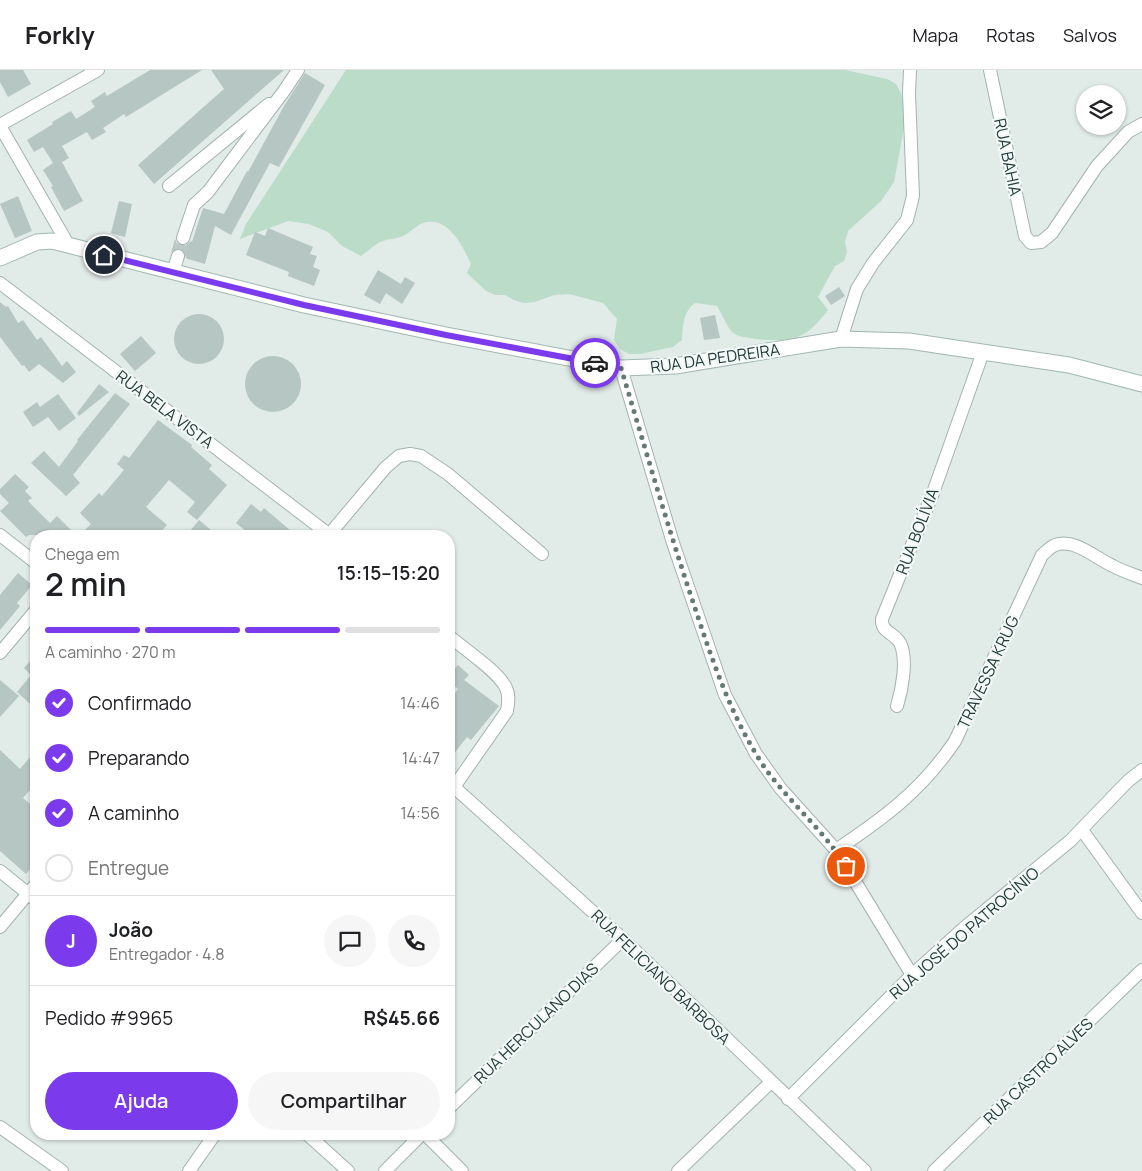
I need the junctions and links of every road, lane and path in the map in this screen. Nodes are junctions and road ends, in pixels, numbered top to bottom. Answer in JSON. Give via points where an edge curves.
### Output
{"nodes":[{"id":1,"x":98,"y":70,"type":"edge"},
{"id":2,"x":298,"y":70,"type":"edge"},
{"id":3,"x":910,"y":70,"type":"edge"},
{"id":4,"x":990,"y":70,"type":"edge"},
{"id":5,"x":284,"y":91,"type":"junction"},
{"id":6,"x":1142,"y":124,"type":"edge"},
{"id":7,"x":0,"y":126,"type":"edge"},
{"id":8,"x":169,"y":186,"type":"dead end"},
{"id":9,"x":183,"y":238,"type":"tunnel mouth"},
{"id":10,"x":69,"y":246,"type":"junction"},
{"id":11,"x":178,"y":256,"type":"tunnel mouth"},
{"id":12,"x":0,"y":258,"type":"edge"},
{"id":13,"x":173,"y":272,"type":"junction"},
{"id":14,"x":0,"y":283,"type":"edge"},
{"id":15,"x":841,"y":340,"type":"junction"},
{"id":16,"x":983,"y":352,"type":"junction"},
{"id":17,"x":621,"y":368,"type":"junction"},
{"id":18,"x":1142,"y":384,"type":"edge"},
{"id":19,"x":321,"y":530,"type":"edge"},
{"id":20,"x":334,"y":530,"type":"edge"},
{"id":21,"x":0,"y":536,"type":"edge"},
{"id":22,"x":542,"y":554,"type":"dead end"},
{"id":23,"x":30,"y":558,"type":"edge"},
{"id":24,"x":1142,"y":578,"type":"edge"},
{"id":25,"x":30,"y":617,"type":"edge"},
{"id":26,"x":455,"y":641,"type":"edge"},
{"id":27,"x":0,"y":653,"type":"edge"},
{"id":28,"x":896,"y":706,"type":"dead end"},
{"id":29,"x":1142,"y":770,"type":"edge"},
{"id":30,"x":455,"y":785,"type":"edge"},
{"id":31,"x":455,"y":794,"type":"edge"},
{"id":32,"x":1082,"y":830,"type":"junction"},
{"id":33,"x":836,"y":850,"type":"junction"},
{"id":34,"x":0,"y":871,"type":"edge"},
{"id":35,"x":30,"y":890,"type":"edge"},
{"id":36,"x":30,"y":896,"type":"edge"},
{"id":37,"x":1142,"y":913,"type":"edge"},
{"id":38,"x":0,"y":927,"type":"edge"},
{"id":39,"x":623,"y":939,"type":"junction"},
{"id":40,"x":1142,"y":970,"type":"edge"},
{"id":41,"x":912,"y":975,"type":"junction"},
{"id":42,"x":771,"y":1082,"type":"junction"},
{"id":43,"x":788,"y":1099,"type":"junction"},
{"id":44,"x":455,"y":1102,"type":"edge"},
{"id":45,"x":0,"y":1127,"type":"edge"},
{"id":46,"x":211,"y":1140,"type":"edge"},
{"id":47,"x":314,"y":1140,"type":"edge"},
{"id":48,"x":418,"y":1140,"type":"edge"},
{"id":49,"x":430,"y":1140,"type":"edge"},
{"id":50,"x":62,"y":1171,"type":"edge"},
{"id":51,"x":189,"y":1171,"type":"edge"},
{"id":52,"x":348,"y":1171,"type":"edge"},
{"id":53,"x":385,"y":1171,"type":"edge"},
{"id":54,"x":462,"y":1171,"type":"edge"},
{"id":55,"x":678,"y":1171,"type":"edge"},
{"id":56,"x":865,"y":1171,"type":"edge"},
{"id":57,"x":934,"y":1171,"type":"edge"}],
"edges":[{"from":1,"to":7,"type":"street"},
{"from":2,"to":5,"type":"street"},
{"from":3,"to":15,"type":"street","via":[[912,196],[907,220],[873,263],[857,290]]},
{"from":4,"to":6,"type":"street","name":"RUA BAHIA","via":[[1025,236],[1031,243],[1041,242],[1052,233],[1097,166],[1128,132]]},
{"from":5,"to":8,"type":"street"},
{"from":5,"to":9,"type":"street","via":[[208,192],[194,205]]},
{"from":7,"to":10,"type":"street"},
{"from":10,"to":12,"type":"street","name":"RUA DA PEDREIRA","via":[[52,241],[37,242]]},
{"from":10,"to":13,"type":"street","name":"RUA DA PEDREIRA"},
{"from":11,"to":13,"type":"street"},
{"from":13,"to":17,"type":"street","name":"RUA DA PEDREIRA","via":[[304,305]]},
{"from":14,"to":19,"type":"street","name":"RUA BELA VISTA"},
{"from":15,"to":16,"type":"street","name":"RUA DA PEDREIRA","via":[[909,341]]},
{"from":15,"to":17,"type":"street","name":"RUA DA PEDREIRA","via":[[675,366]]},
{"from":16,"to":18,"type":"street","name":"RUA DA PEDREIRA","via":[[1068,365]]},
{"from":16,"to":28,"type":"street","name":"RUA BOLÍVIA","via":[[933,492],[882,619],[884,629],[896,638],[903,651],[904,680]]},
{"from":17,"to":33,"type":"street","via":[[673,543],[725,695],[756,754],[781,789]]},
{"from":20,"to":22,"type":"street","via":[[386,466],[399,456],[410,454],[421,456],[448,474]]},
{"from":21,"to":23,"type":"street"},
{"from":24,"to":33,"type":"street","name":"TRAVESSA KRUG","via":[[1073,545],[1053,546],[1042,555],[955,741],[940,763],[904,801]]},
{"from":25,"to":27,"type":"street"},
{"from":26,"to":30,"type":"street","via":[[497,676],[506,687],[509,699],[507,711]]},
{"from":29,"to":32,"type":"street","name":"RUA JOSÉ DO PATROCÍNIO"},
{"from":31,"to":39,"type":"street","name":"RUA FELICIANO BARBOSA"},
{"from":32,"to":37,"type":"street"},
{"from":32,"to":41,"type":"street","name":"RUA JOSÉ DO PATROCÍNIO"},
{"from":33,"to":41,"type":"street"},
{"from":34,"to":35,"type":"street"},
{"from":36,"to":38,"type":"street"},
{"from":39,"to":42,"type":"street","name":"RUA FELICIANO BARBOSA"},
{"from":39,"to":44,"type":"street","name":"RUA HERCULANO DIAS"},
{"from":40,"to":57,"type":"street","name":"RUA CASTRO ALVES"},
{"from":41,"to":43,"type":"street","name":"RUA JOSÉ DO PATROCÍNIO"},
{"from":42,"to":43,"type":"street","name":"RUA FELICIANO BARBOSA"},
{"from":42,"to":55,"type":"street"},
{"from":43,"to":56,"type":"street","name":"RUA FELICIANO BARBOSA"},
{"from":45,"to":50,"type":"street"},
{"from":46,"to":51,"type":"street"},
{"from":47,"to":52,"type":"street"},
{"from":48,"to":53,"type":"street"},
{"from":49,"to":54,"type":"street"}]}
